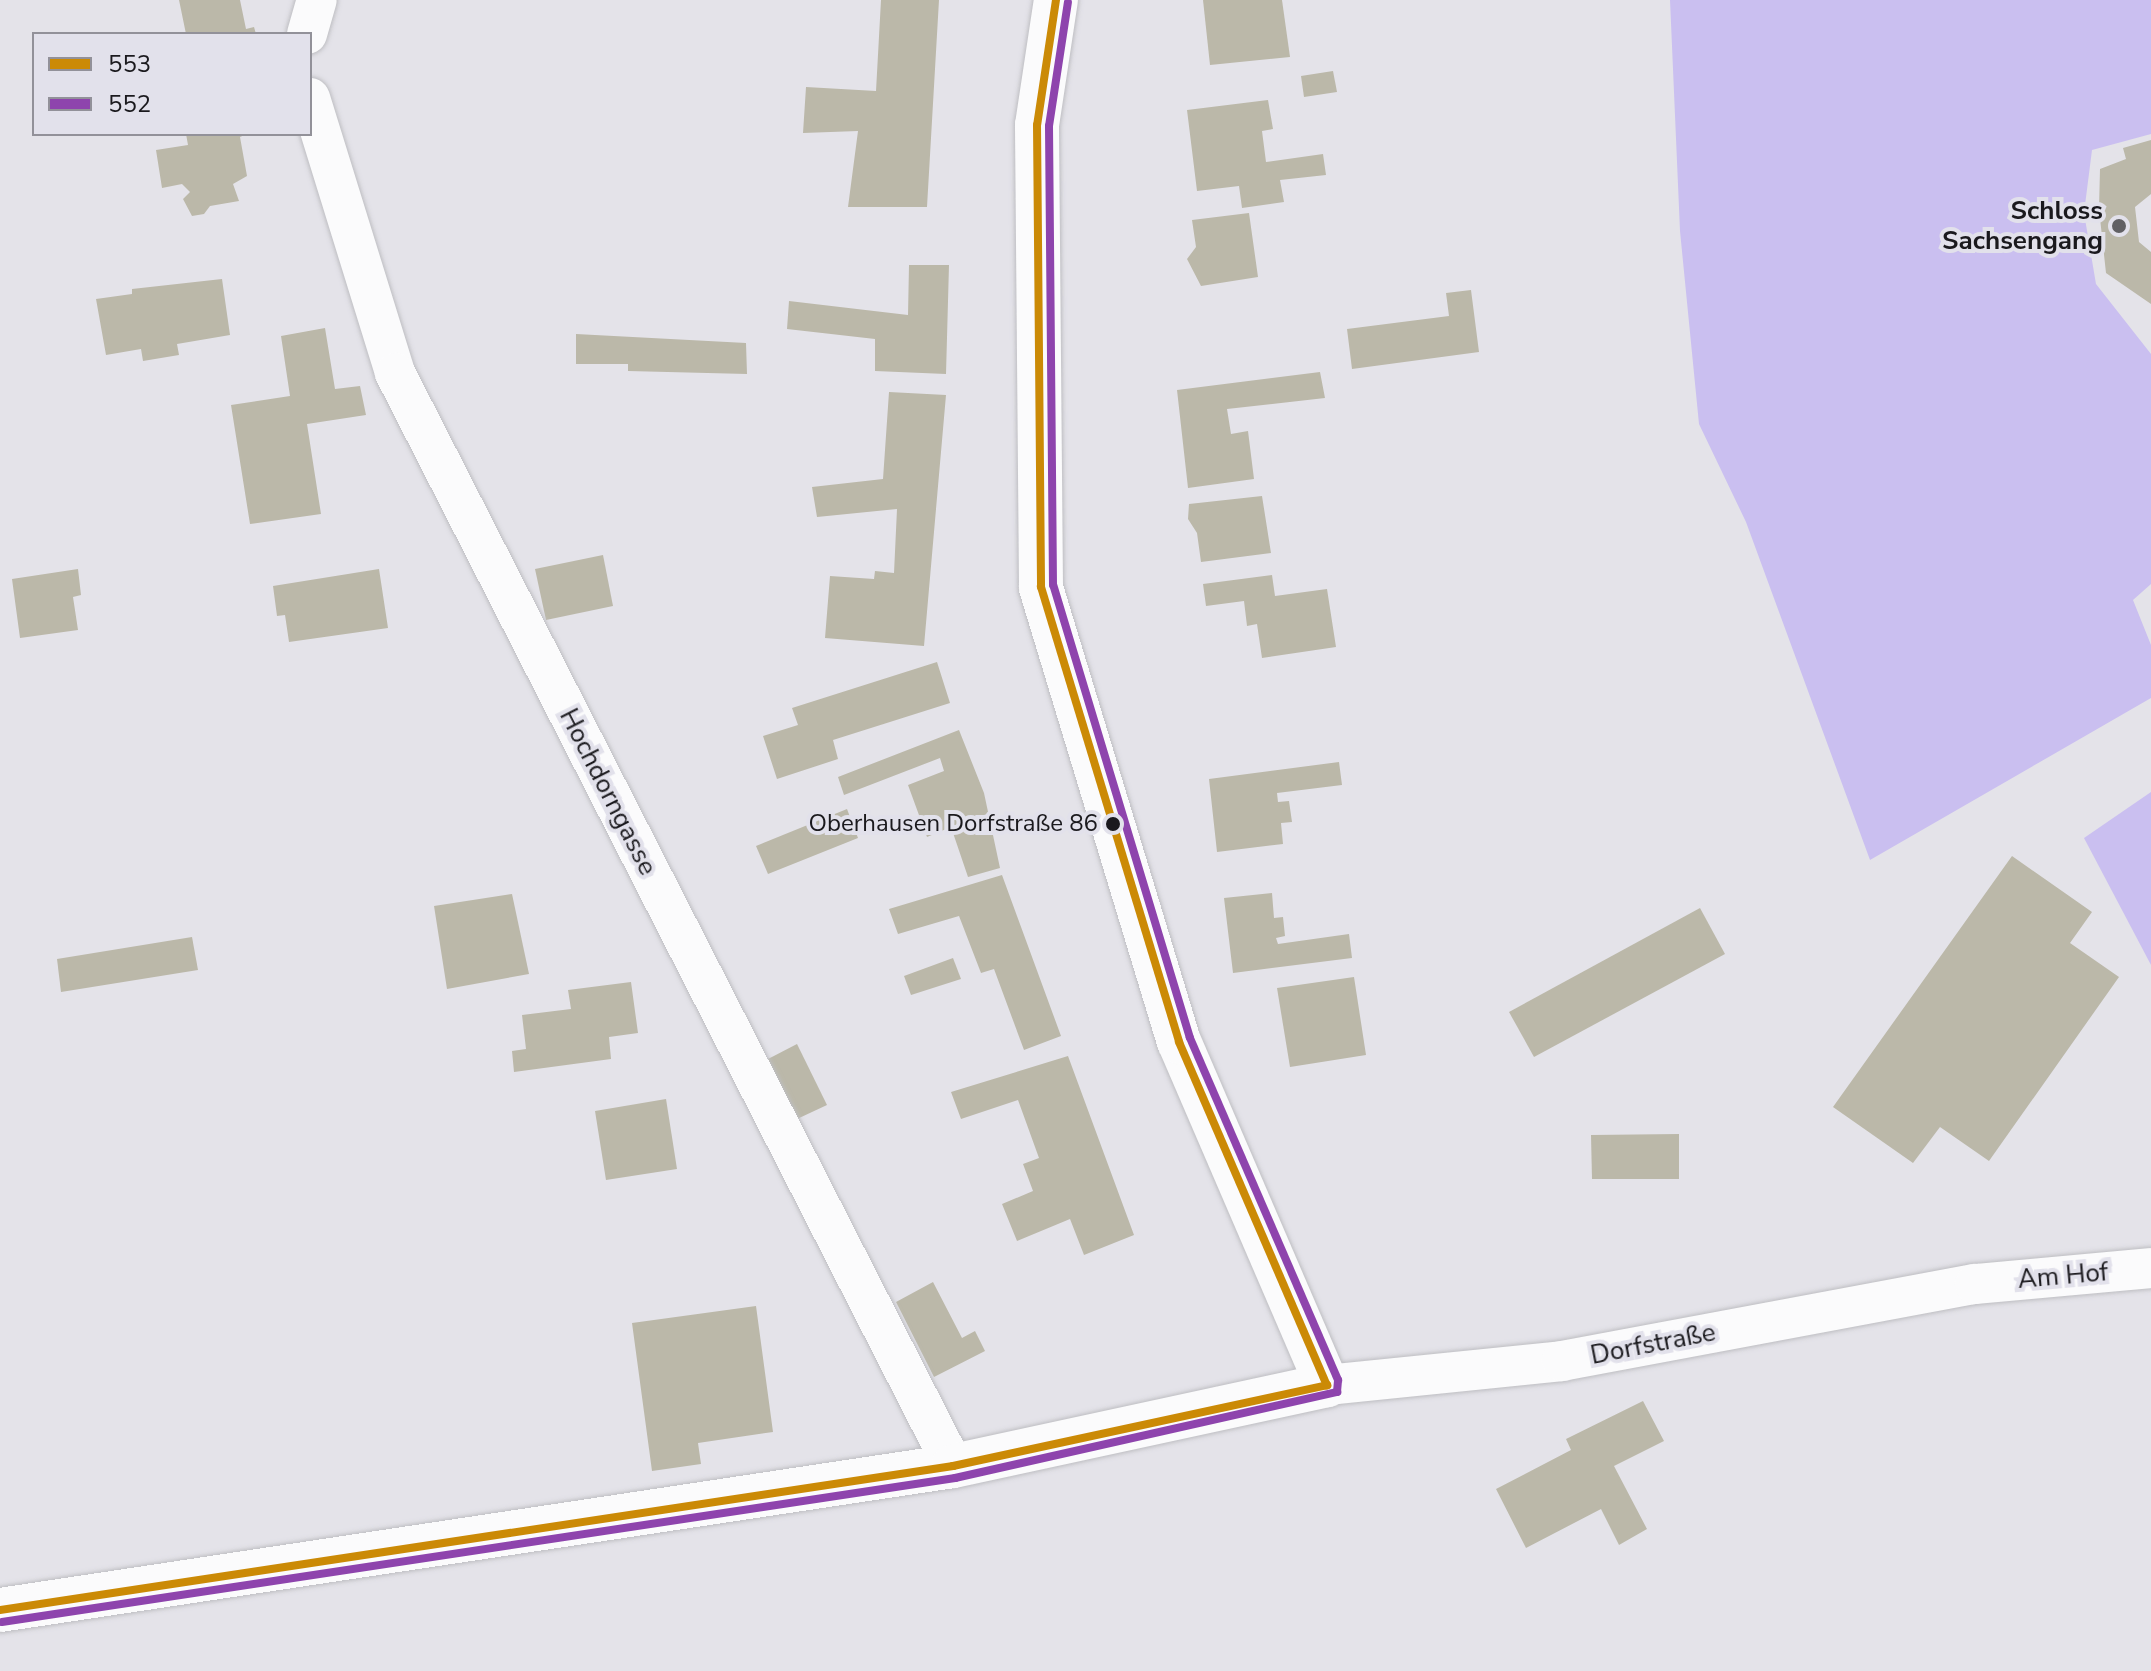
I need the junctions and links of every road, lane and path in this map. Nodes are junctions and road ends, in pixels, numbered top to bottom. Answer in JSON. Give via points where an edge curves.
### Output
{"nodes":[{"id":1,"x":317,"y":0,"type":"edge"},
{"id":2,"x":1056,"y":0,"type":"edge"},
{"id":3,"x":308,"y":32,"type":"edge"},
{"id":4,"x":312,"y":104,"type":"edge"},
{"id":5,"x":2151,"y":1268,"type":"edge"},
{"id":6,"x":1975,"y":1284,"type":"joint"},
{"id":7,"x":1327,"y":1385,"type":"junction"},
{"id":8,"x":953,"y":1466,"type":"junction"},
{"id":9,"x":0,"y":1610,"type":"edge"}],
"edges":[{"from":1,"to":3,"type":"street"},
{"from":2,"to":7,"type":"street","via":[[1037,125],[1041,587],[1179,1042]]},
{"from":4,"to":8,"type":"street","name":"Hochdorngasse","via":[[395,373]]},
{"from":5,"to":6,"type":"street","name":"Am Hof"},
{"from":6,"to":7,"type":"street","name":"Dorfstraße","via":[[1562,1361]]},
{"from":7,"to":8,"type":"street","name":"Dorfstraße"},
{"from":8,"to":9,"type":"street","name":"Dorfstraße"}]}
